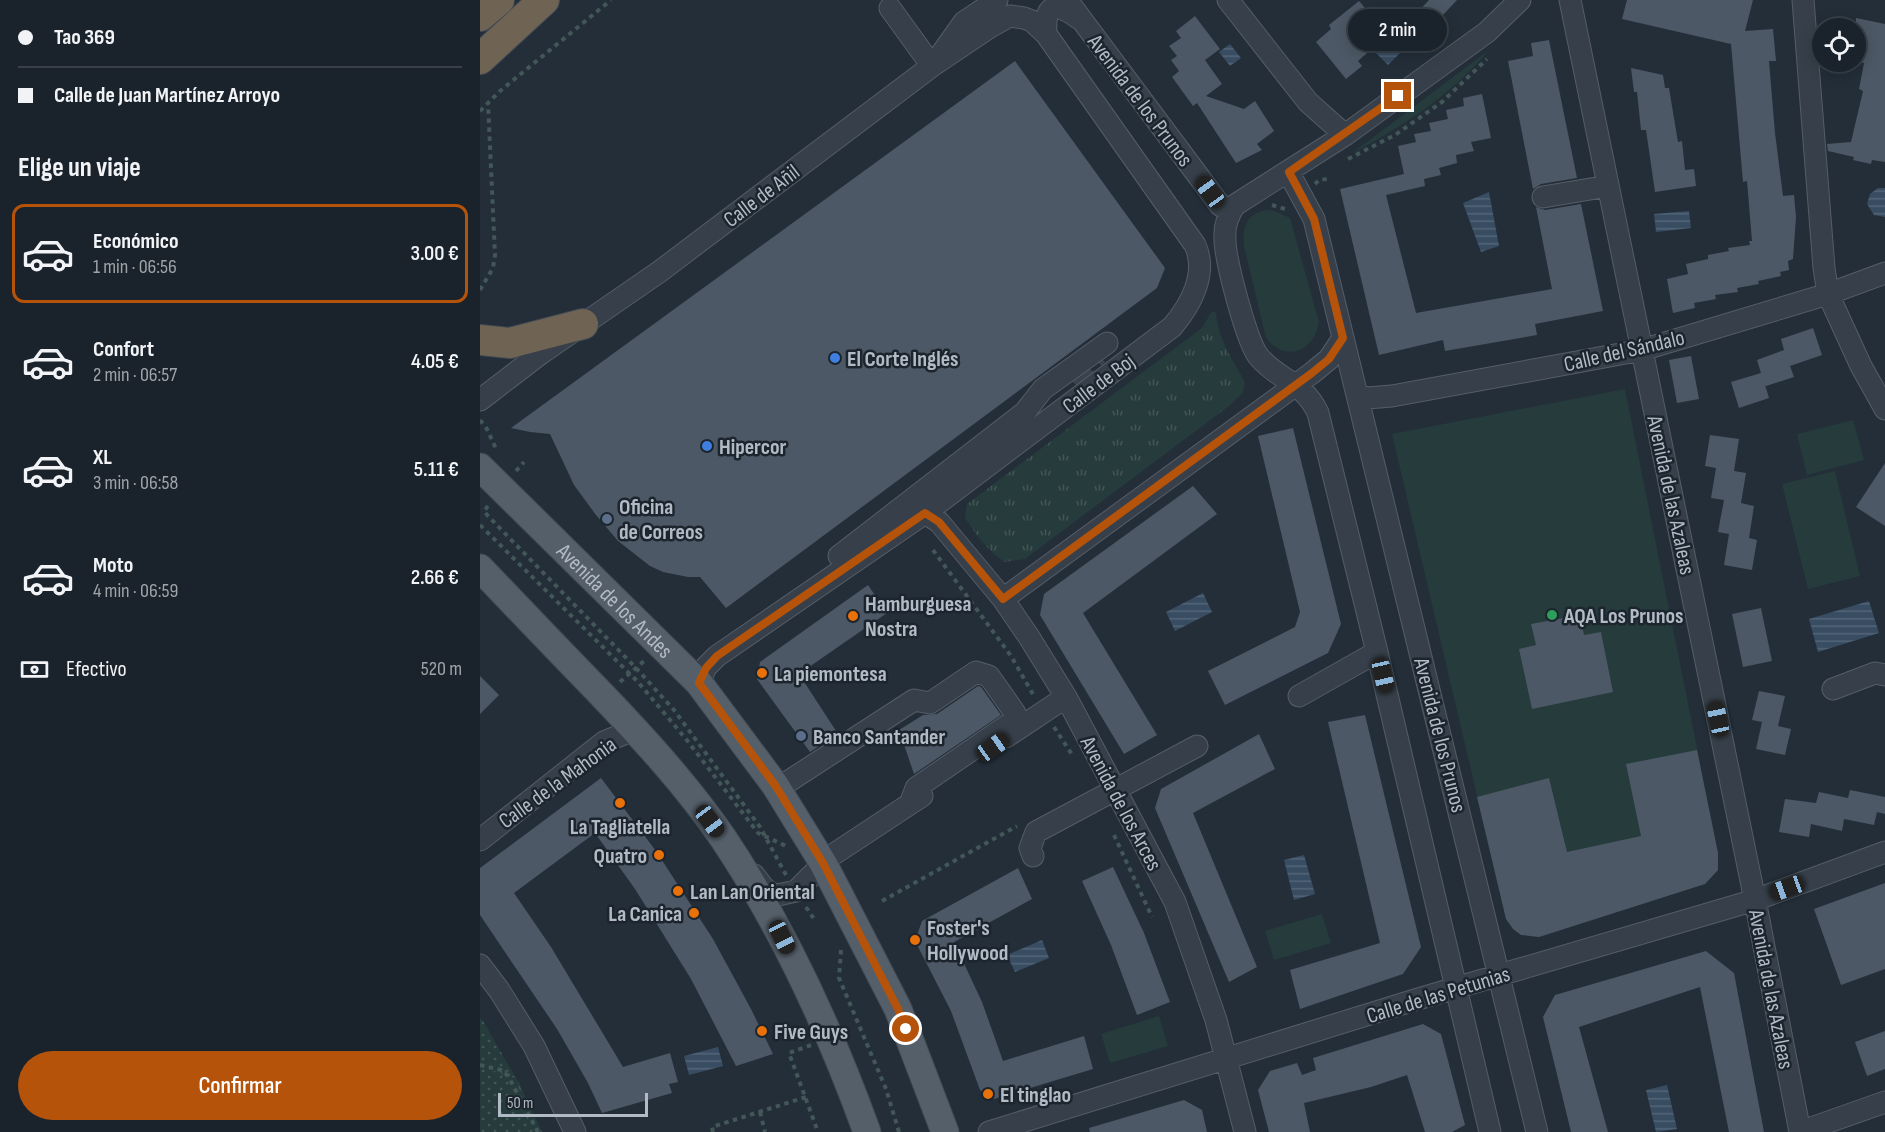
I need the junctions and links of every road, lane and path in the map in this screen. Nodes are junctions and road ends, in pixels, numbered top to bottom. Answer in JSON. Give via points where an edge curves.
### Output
{"nodes":[{"id":1,"x":499,"y":0,"type":"edge"},
{"id":2,"x":544,"y":0,"type":"edge"},
{"id":3,"x":611,"y":0,"type":"edge"},
{"id":4,"x":997,"y":0,"type":"edge"},
{"id":5,"x":1067,"y":0,"type":"edge"},
{"id":6,"x":1228,"y":0,"type":"edge"},
{"id":7,"x":1520,"y":0,"type":"edge"},
{"id":8,"x":1570,"y":0,"type":"edge"},
{"id":9,"x":1803,"y":0,"type":"edge"},
{"id":10,"x":890,"y":8,"type":"dead end"},
{"id":11,"x":480,"y":16,"type":"edge"},
{"id":12,"x":1081,"y":20,"type":"junction"},
{"id":13,"x":1046,"y":34,"type":"junction"},
{"id":14,"x":1489,"y":57,"type":"dead end"},
{"id":15,"x":480,"y":59,"type":"edge"},
{"id":16,"x":932,"y":66,"type":"junction"},
{"id":17,"x":488,"y":103,"type":"junction"},
{"id":18,"x":480,"y":111,"type":"edge"},
{"id":19,"x":1345,"y":135,"type":"junction"},
{"id":20,"x":1344,"y":161,"type":"dead end"},
{"id":21,"x":1289,"y":172,"type":"junction"},
{"id":22,"x":1328,"y":179,"type":"dead end"},
{"id":23,"x":1608,"y":186,"type":"junction"},
{"id":24,"x":1301,"y":194,"type":"junction"},
{"id":25,"x":1543,"y":197,"type":"dead end"},
{"id":26,"x":1266,"y":206,"type":"dead end"},
{"id":27,"x":1285,"y":209,"type":"junction"},
{"id":28,"x":1230,"y":212,"type":"junction"},
{"id":29,"x":1295,"y":215,"type":"dead end"},
{"id":30,"x":1200,"y":270,"type":"junction"},
{"id":31,"x":1885,"y":273,"type":"edge"},
{"id":32,"x":480,"y":290,"type":"edge"},
{"id":33,"x":1828,"y":294,"type":"junction"},
{"id":34,"x":584,"y":324,"type":"junction"},
{"id":35,"x":1343,"y":338,"type":"junction"},
{"id":36,"x":480,"y":340,"type":"edge"},
{"id":37,"x":1107,"y":343,"type":"dead end"},
{"id":38,"x":1642,"y":350,"type":"junction"},
{"id":39,"x":1074,"y":382,"type":"dead end"},
{"id":40,"x":1296,"y":384,"type":"junction"},
{"id":41,"x":1358,"y":395,"type":"junction"},
{"id":42,"x":480,"y":400,"type":"edge"},
{"id":43,"x":1885,"y":409,"type":"edge"},
{"id":44,"x":480,"y":420,"type":"edge"},
{"id":45,"x":487,"y":429,"type":"dead end"},
{"id":46,"x":480,"y":467,"type":"edge"},
{"id":47,"x":492,"y":501,"type":"dead end"},
{"id":48,"x":925,"y":513,"type":"junction"},
{"id":49,"x":480,"y":525,"type":"edge"},
{"id":50,"x":480,"y":568,"type":"edge"},
{"id":51,"x":1003,"y":599,"type":"junction"},
{"id":52,"x":768,"y":621,"type":"junction"},
{"id":53,"x":1377,"y":652,"type":"junction"},
{"id":54,"x":650,"y":657,"type":"dead end"},
{"id":55,"x":636,"y":668,"type":"junction"},
{"id":56,"x":629,"y":674,"type":"junction"},
{"id":57,"x":1885,"y":675,"type":"edge"},
{"id":58,"x":699,"y":683,"type":"junction"},
{"id":59,"x":616,"y":685,"type":"dead end"},
{"id":60,"x":1833,"y":689,"type":"dead end"},
{"id":61,"x":1299,"y":696,"type":"dead end"},
{"id":62,"x":1066,"y":697,"type":"junction"},
{"id":63,"x":638,"y":732,"type":"junction"},
{"id":64,"x":1197,"y":746,"type":"dead end"},
{"id":65,"x":775,"y":785,"type":"junction"},
{"id":66,"x":1106,"y":794,"type":"junction"},
{"id":67,"x":910,"y":804,"type":"junction"},
{"id":68,"x":723,"y":838,"type":"junction"},
{"id":69,"x":766,"y":838,"type":"junction"},
{"id":70,"x":480,"y":840,"type":"edge"},
{"id":71,"x":790,"y":847,"type":"dead end"},
{"id":72,"x":1885,"y":852,"type":"edge"},
{"id":73,"x":1033,"y":856,"type":"dead end"},
{"id":74,"x":823,"y":863,"type":"junction"},
{"id":75,"x":796,"y":891,"type":"junction"},
{"id":76,"x":1755,"y":900,"type":"junction"},
{"id":77,"x":1152,"y":917,"type":"dead end"},
{"id":78,"x":814,"y":919,"type":"dead end"},
{"id":79,"x":842,"y":946,"type":"dead end"},
{"id":80,"x":480,"y":965,"type":"edge"},
{"id":81,"x":1498,"y":976,"type":"junction"},
{"id":82,"x":1456,"y":988,"type":"junction"},
{"id":83,"x":812,"y":1045,"type":"dead end"},
{"id":84,"x":1227,"y":1058,"type":"junction"},
{"id":85,"x":480,"y":1065,"type":"edge"},
{"id":86,"x":806,"y":1097,"type":"junction"},
{"id":87,"x":1885,"y":1102,"type":"edge"},
{"id":88,"x":760,"y":1112,"type":"junction"},
{"id":89,"x":538,"y":1132,"type":"edge"},
{"id":90,"x":575,"y":1132,"type":"edge"},
{"id":91,"x":714,"y":1132,"type":"edge"},
{"id":92,"x":765,"y":1132,"type":"edge"},
{"id":93,"x":818,"y":1132,"type":"edge"},
{"id":94,"x":867,"y":1132,"type":"edge"},
{"id":95,"x":899,"y":1132,"type":"edge"},
{"id":96,"x":945,"y":1132,"type":"edge"},
{"id":97,"x":989,"y":1132,"type":"edge"},
{"id":98,"x":1245,"y":1132,"type":"edge"},
{"id":99,"x":1490,"y":1132,"type":"edge"},
{"id":100,"x":1537,"y":1132,"type":"edge"},
{"id":101,"x":1800,"y":1132,"type":"edge"}],
"edges":[{"from":1,"to":11,"type":"highway"},
{"from":2,"to":15,"type":"highway"},
{"from":3,"to":17,"type":"path"},
{"from":4,"to":16,"type":"street","via":[[964,22]]},
{"from":5,"to":12,"type":"street","name":"Avenida de los Prunos"},
{"from":6,"to":19,"type":"street","via":[[1308,102]]},
{"from":7,"to":19,"type":"street","via":[[1487,32]]},
{"from":8,"to":23,"type":"street","name":"Avenida de las Azaleas"},
{"from":9,"to":33,"type":"street"},
{"from":10,"to":16,"type":"street"},
{"from":12,"to":13,"type":"street","via":[[1064,10],[1048,10]]},
{"from":12,"to":28,"type":"street","name":"Avenida de los Prunos","via":[[1220,205]]},
{"from":13,"to":16,"type":"street","name":"Calle de Añil","via":[[1032,21],[1010,16]]},
{"from":13,"to":30,"type":"street","via":[[1195,245]]},
{"from":14,"to":20,"type":"path","via":[[1442,102],[1405,129]]},
{"from":16,"to":34,"type":"street","name":"Calle de Añil"},
{"from":17,"to":18,"type":"path"},
{"from":17,"to":32,"type":"path","via":[[495,255],[493,268]]},
{"from":19,"to":21,"type":"street"},
{"from":21,"to":24,"type":"street","name":"Avenida de los Prunos"},
{"from":21,"to":28,"type":"street"},
{"from":22,"to":24,"type":"path","via":[[1319,180]]},
{"from":23,"to":25,"type":"street"},
{"from":23,"to":38,"type":"street","name":"Avenida de las Azaleas"},
{"from":24,"to":27,"type":"path"},
{"from":24,"to":35,"type":"street","name":"Avenida de los Prunos","via":[[1314,219]]},
{"from":26,"to":27,"type":"path","via":[[1274,204]]},
{"from":27,"to":29,"type":"path"},
{"from":28,"to":40,"type":"street","name":"Avenida de los Prunos","via":[[1226,248],[1253,349],[1271,368]]},
{"from":30,"to":39,"type":"street","via":[[1171,310]]},
{"from":30,"to":48,"type":"street","name":"Calle de Boj","via":[[1188,306],[1172,327]]},
{"from":31,"to":33,"type":"street","name":"Calle del Sándalo"},
{"from":33,"to":38,"type":"street","name":"Calle del Sándalo"},
{"from":33,"to":43,"type":"street"},
{"from":34,"to":36,"type":"highway","via":[[510,343]]},
{"from":34,"to":42,"type":"street","name":"Calle de Añil"},
{"from":35,"to":40,"type":"street","via":[[1329,359]]},
{"from":35,"to":41,"type":"street","name":"Avenida de los Prunos"},
{"from":37,"to":52,"type":"street","via":[[1043,390],[1025,412],[804,584]]},
{"from":38,"to":41,"type":"street","name":"Calle del Sándalo","via":[[1392,396],[1367,399]]},
{"from":38,"to":76,"type":"street","name":"Avenida de las Azaleas"},
{"from":40,"to":51,"type":"street"},
{"from":40,"to":53,"type":"street","name":"Avenida de los Prunos","via":[[1318,413]]},
{"from":41,"to":81,"type":"street","name":"Avenida de los Prunos"},
{"from":44,"to":45,"type":"path"},
{"from":46,"to":58,"type":"main road","name":"Avenida de los Andes"},
{"from":47,"to":55,"type":"path","name":"Avenida de los Andes","via":[[484,511],[488,516]]},
{"from":48,"to":51,"type":"street","name":"Avenida de los Arces","via":[[939,522]]},
{"from":48,"to":52,"type":"street","name":"Calle de Boj"},
{"from":49,"to":56,"type":"path"},
{"from":50,"to":63,"type":"main road"},
{"from":51,"to":62,"type":"street","name":"Avenida de los Arces"},
{"from":52,"to":58,"type":"street","name":"Calle de Boj","via":[[717,656]]},
{"from":53,"to":61,"type":"street"},
{"from":53,"to":82,"type":"street","name":"Avenida de los Prunos"},
{"from":54,"to":55,"type":"path"},
{"from":55,"to":56,"type":"path"},
{"from":55,"to":69,"type":"path","name":"Avenida de los Andes","via":[[674,710]]},
{"from":56,"to":59,"type":"path"},
{"from":56,"to":69,"type":"path"},
{"from":57,"to":60,"type":"street","via":[[1875,673]]},
{"from":58,"to":65,"type":"main road","name":"Avenida de los Andes"},
{"from":62,"to":66,"type":"street","name":"Avenida de los Arces"},
{"from":62,"to":67,"type":"street"},
{"from":63,"to":68,"type":"main road"},
{"from":63,"to":70,"type":"street","name":"Calle de la Mahonia","via":[[604,742]]},
{"from":64,"to":66,"type":"street"},
{"from":65,"to":67,"type":"street","via":[[789,781],[914,700],[930,703],[976,672],[989,676],[1015,713],[1014,721],[916,788]]},
{"from":65,"to":74,"type":"main road","name":"Avenida de los Andes"},
{"from":66,"to":73,"type":"street","via":[[1036,832],[1030,848]]},
{"from":66,"to":77,"type":"path"},
{"from":66,"to":84,"type":"street","name":"Avenida de los Arces","via":[[1175,902]]},
{"from":67,"to":74,"type":"street"},
{"from":68,"to":75,"type":"street","via":[[735,847],[764,888],[778,895]]},
{"from":68,"to":94,"type":"main road","via":[[796,965],[842,1064]]},
{"from":69,"to":71,"type":"path"},
{"from":69,"to":75,"type":"path","name":"Avenida de los Andes"},
{"from":72,"to":76,"type":"street","name":"Calle de las Petunias"},
{"from":74,"to":75,"type":"street"},
{"from":74,"to":96,"type":"main road","name":"Avenida de los Andes","via":[[898,1009]]},
{"from":75,"to":78,"type":"path","name":"Avenida de los Andes"},
{"from":76,"to":81,"type":"street","name":"Calle de las Petunias"},
{"from":76,"to":101,"type":"street","name":"Avenida de las Azaleas"},
{"from":79,"to":95,"type":"path","via":[[839,978],[886,1089]]},
{"from":80,"to":90,"type":"street","via":[[534,1046]]},
{"from":81,"to":82,"type":"street","name":"Calle de las Petunias"},
{"from":81,"to":100,"type":"street","name":"Avenida de los Prunos"},
{"from":82,"to":84,"type":"street","name":"Calle de las Petunias"},
{"from":82,"to":99,"type":"street","name":"Avenida de los Prunos"},
{"from":83,"to":86,"type":"path","via":[[789,1053]]},
{"from":84,"to":97,"type":"street","name":"Calle de las Petunias"},
{"from":84,"to":98,"type":"street","name":"Avenida de los Arces"},
{"from":85,"to":89,"type":"path","via":[[501,1070],[508,1076]]},
{"from":86,"to":88,"type":"path"},
{"from":86,"to":93,"type":"path"},
{"from":87,"to":101,"type":"street"},
{"from":88,"to":91,"type":"path","via":[[712,1128]]},
{"from":88,"to":92,"type":"path"}]}
